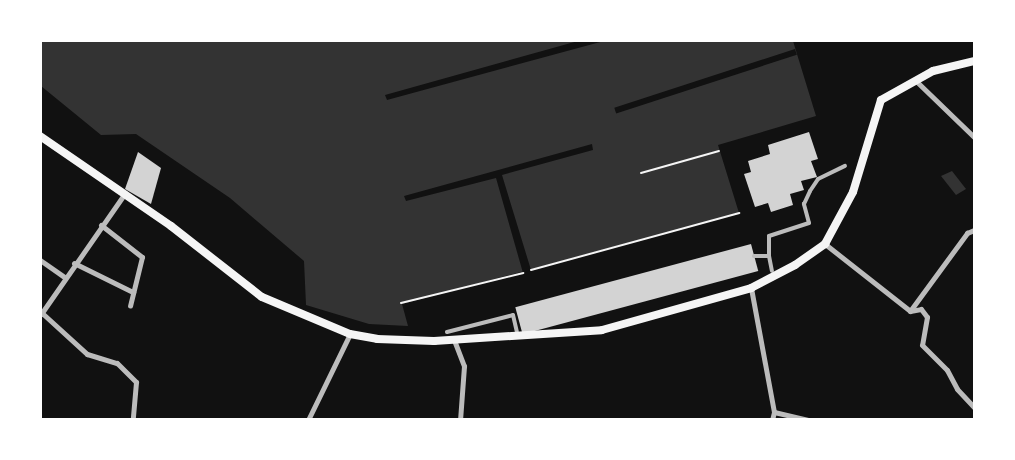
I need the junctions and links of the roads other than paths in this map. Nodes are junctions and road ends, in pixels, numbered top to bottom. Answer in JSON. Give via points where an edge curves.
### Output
{"nodes":[{"id":1,"x":975,"y":61,"type":"edge"},
{"id":2,"x":914,"y":79,"type":"junction"},
{"id":3,"x":40,"y":136,"type":"edge"},
{"id":4,"x":975,"y":137,"type":"edge"},
{"id":5,"x":845,"y":166,"type":"dead end"},
{"id":6,"x":123,"y":196,"type":"junction"},
{"id":7,"x":101,"y":225,"type":"junction"},
{"id":8,"x":975,"y":230,"type":"edge"},
{"id":9,"x":825,"y":244,"type":"junction"},
{"id":10,"x":754,"y":256,"type":"dead end"},
{"id":11,"x":769,"y":256,"type":"junction"},
{"id":12,"x":40,"y":260,"type":"edge"},
{"id":13,"x":74,"y":263,"type":"junction"},
{"id":14,"x":772,"y":271,"type":"dead end"},
{"id":15,"x":64,"y":278,"type":"junction"},
{"id":16,"x":751,"y":288,"type":"junction"},
{"id":17,"x":133,"y":292,"type":"junction"},
{"id":18,"x":130,"y":306,"type":"dead end"},
{"id":19,"x":910,"y":310,"type":"junction"},
{"id":20,"x":41,"y":314,"type":"edge"},
{"id":21,"x":447,"y":332,"type":"dead end"},
{"id":22,"x":518,"y":332,"type":"dead end"},
{"id":23,"x":350,"y":334,"type":"junction"},
{"id":24,"x":454,"y":340,"type":"junction"},
{"id":25,"x":975,"y":407,"type":"edge"},
{"id":26,"x":774,"y":412,"type":"junction"},
{"id":27,"x":133,"y":418,"type":"edge"},
{"id":28,"x":308,"y":420,"type":"edge"},
{"id":29,"x":460,"y":420,"type":"edge"},
{"id":30,"x":772,"y":420,"type":"edge"},
{"id":31,"x":810,"y":420,"type":"edge"}],
"edges":[{"from":1,"to":2,"type":"main road","via":[[959,62]]},
{"from":2,"to":4,"type":"street"},
{"from":2,"to":9,"type":"main road","via":[[881,100],[853,192]]},
{"from":3,"to":6,"type":"main road"},
{"from":5,"to":11,"type":"street","via":[[818,179],[810,191],[804,204],[809,223],[769,236]]},
{"from":6,"to":7,"type":"street"},
{"from":6,"to":23,"type":"main road","via":[[171,226],[262,297]]},
{"from":7,"to":13,"type":"street"},
{"from":7,"to":17,"type":"street","via":[[142,257]]},
{"from":8,"to":19,"type":"street","via":[[967,232]]},
{"from":9,"to":16,"type":"main road"},
{"from":9,"to":19,"type":"street"},
{"from":10,"to":11,"type":"street"},
{"from":11,"to":14,"type":"street"},
{"from":12,"to":15,"type":"street"},
{"from":13,"to":15,"type":"street"},
{"from":13,"to":17,"type":"street"},
{"from":15,"to":20,"type":"street"},
{"from":16,"to":24,"type":"main road","via":[[608,329]]},
{"from":16,"to":26,"type":"street"},
{"from":17,"to":18,"type":"street"},
{"from":19,"to":25,"type":"street","via":[[921,309],[927,317],[922,345]]},
{"from":20,"to":27,"type":"street","via":[[87,354],[117,363],[136,382]]},
{"from":21,"to":22,"type":"street","via":[[513,315]]},
{"from":23,"to":24,"type":"main road","via":[[377,339]]},
{"from":23,"to":28,"type":"street"},
{"from":24,"to":29,"type":"street","via":[[464,366]]},
{"from":26,"to":30,"type":"street"},
{"from":26,"to":31,"type":"street"}]}
